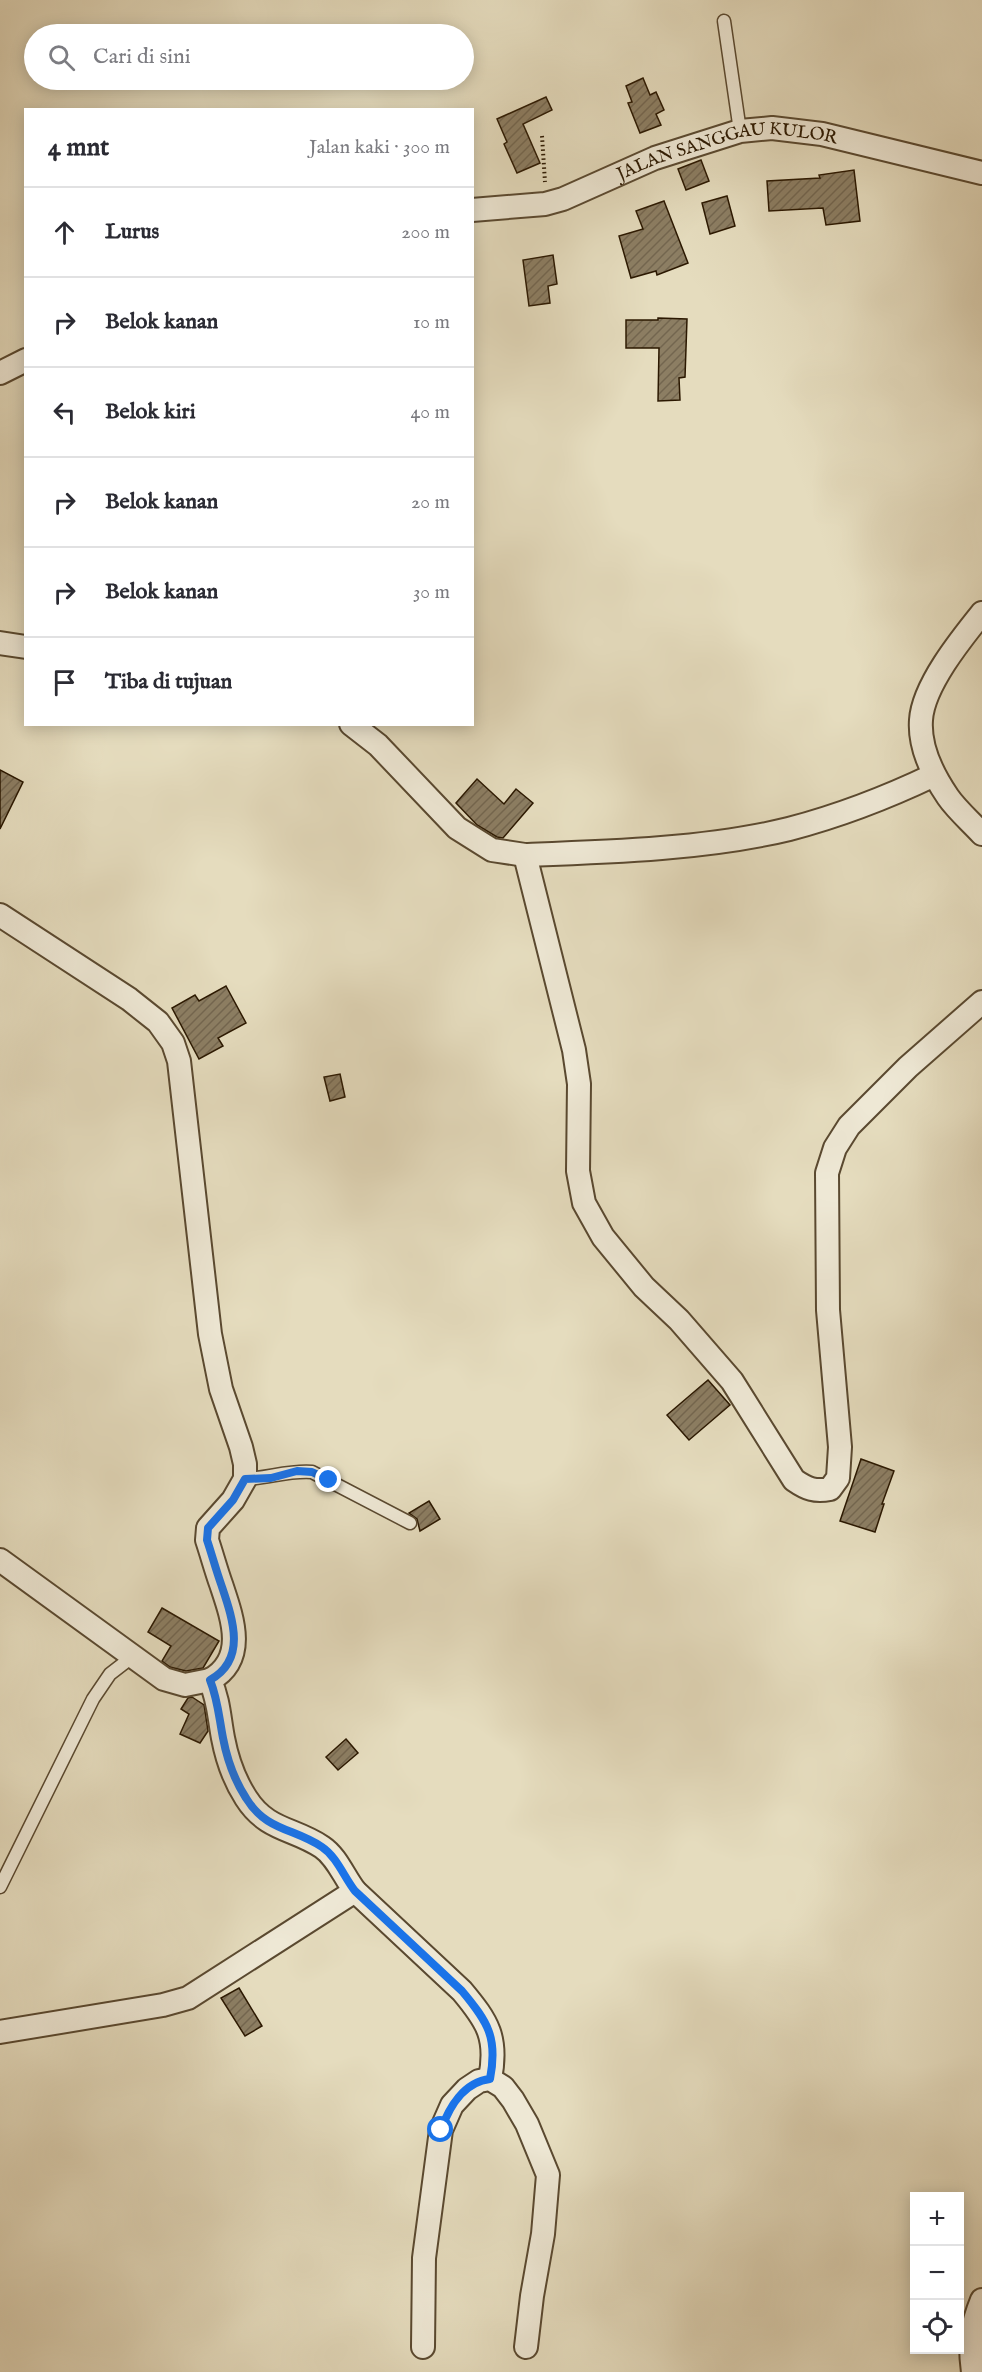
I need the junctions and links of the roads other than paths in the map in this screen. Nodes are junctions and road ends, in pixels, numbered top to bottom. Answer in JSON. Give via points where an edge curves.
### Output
{"nodes":[{"id":1,"x":724,"y":21,"type":"dead end"},
{"id":2,"x":740,"y":131,"type":"junction"},
{"id":3,"x":982,"y":172,"type":"edge"},
{"id":4,"x":474,"y":210,"type":"edge"},
{"id":5,"x":982,"y":613,"type":"edge"},
{"id":6,"x":0,"y":643,"type":"edge"},
{"id":7,"x":24,"y":647,"type":"edge"},
{"id":8,"x":354,"y":726,"type":"edge"},
{"id":9,"x":934,"y":775,"type":"junction"},
{"id":10,"x":982,"y":834,"type":"edge"},
{"id":11,"x":525,"y":855,"type":"junction"},
{"id":12,"x":0,"y":915,"type":"edge"},
{"id":13,"x":982,"y":1002,"type":"edge"},
{"id":14,"x":245,"y":1479,"type":"junction"},
{"id":15,"x":410,"y":1523,"type":"dead end"},
{"id":16,"x":0,"y":1560,"type":"edge"},
{"id":17,"x":132,"y":1657,"type":"junction"},
{"id":18,"x":210,"y":1680,"type":"junction"},
{"id":19,"x":0,"y":1887,"type":"edge"},
{"id":20,"x":355,"y":1891,"type":"junction"},
{"id":21,"x":0,"y":2032,"type":"edge"},
{"id":22,"x":490,"y":2079,"type":"junction"},
{"id":23,"x":982,"y":2300,"type":"edge"},
{"id":24,"x":423,"y":2347,"type":"dead end"},
{"id":25,"x":526,"y":2347,"type":"dead end"},
{"id":26,"x":973,"y":2372,"type":"edge"}],
"edges":[{"from":1,"to":2,"type":"lane"},
{"from":2,"to":3,"type":"street","name":"JALAN SANGGAU KULOR","via":[[772,128],[822,134]]},
{"from":2,"to":4,"type":"street","name":"JALAN SANGGAU KULOR","via":[[655,158],[544,204]]},
{"from":5,"to":9,"type":"street","via":[[931,685],[920,718],[923,746]]},
{"from":6,"to":7,"type":"street"},
{"from":8,"to":11,"type":"street","via":[[378,745],[457,828],[492,850]]},
{"from":9,"to":10,"type":"street"},
{"from":9,"to":11,"type":"street","via":[[885,798],[789,829],[728,841]]},
{"from":11,"to":13,"type":"street","via":[[574,1050],[579,1084],[578,1171],[584,1203],[603,1237],[637,1279],[732,1381],[794,1480],[809,1489],[830,1489],[838,1478],[840,1447],[826,1242],[827,1173],[835,1148],[867,1107]]},
{"from":12,"to":14,"type":"street","via":[[129,999],[158,1022],[173,1043],[179,1060],[210,1334],[220,1389],[241,1447]]},
{"from":14,"to":15,"type":"lane","via":[[312,1472]]},
{"from":14,"to":18,"type":"street","via":[[233,1500],[208,1528],[207,1540],[232,1616],[234,1646],[221,1674]]},
{"from":16,"to":17,"type":"street"},
{"from":17,"to":18,"type":"street","via":[[176,1683]]},
{"from":17,"to":19,"type":"lane","via":[[110,1674],[93,1699]]},
{"from":18,"to":20,"type":"street","via":[[231,1765],[247,1799],[274,1826],[324,1848]]},
{"from":20,"to":21,"type":"street","via":[[188,1998]]},
{"from":20,"to":22,"type":"street","via":[[478,2009],[492,2035]]},
{"from":22,"to":24,"type":"street","via":[[478,2080],[467,2089],[452,2105],[441,2130],[424,2258]]},
{"from":22,"to":25,"type":"street","via":[[513,2100],[548,2175]]},
{"from":23,"to":26,"type":"street","via":[[970,2339]]}]}
